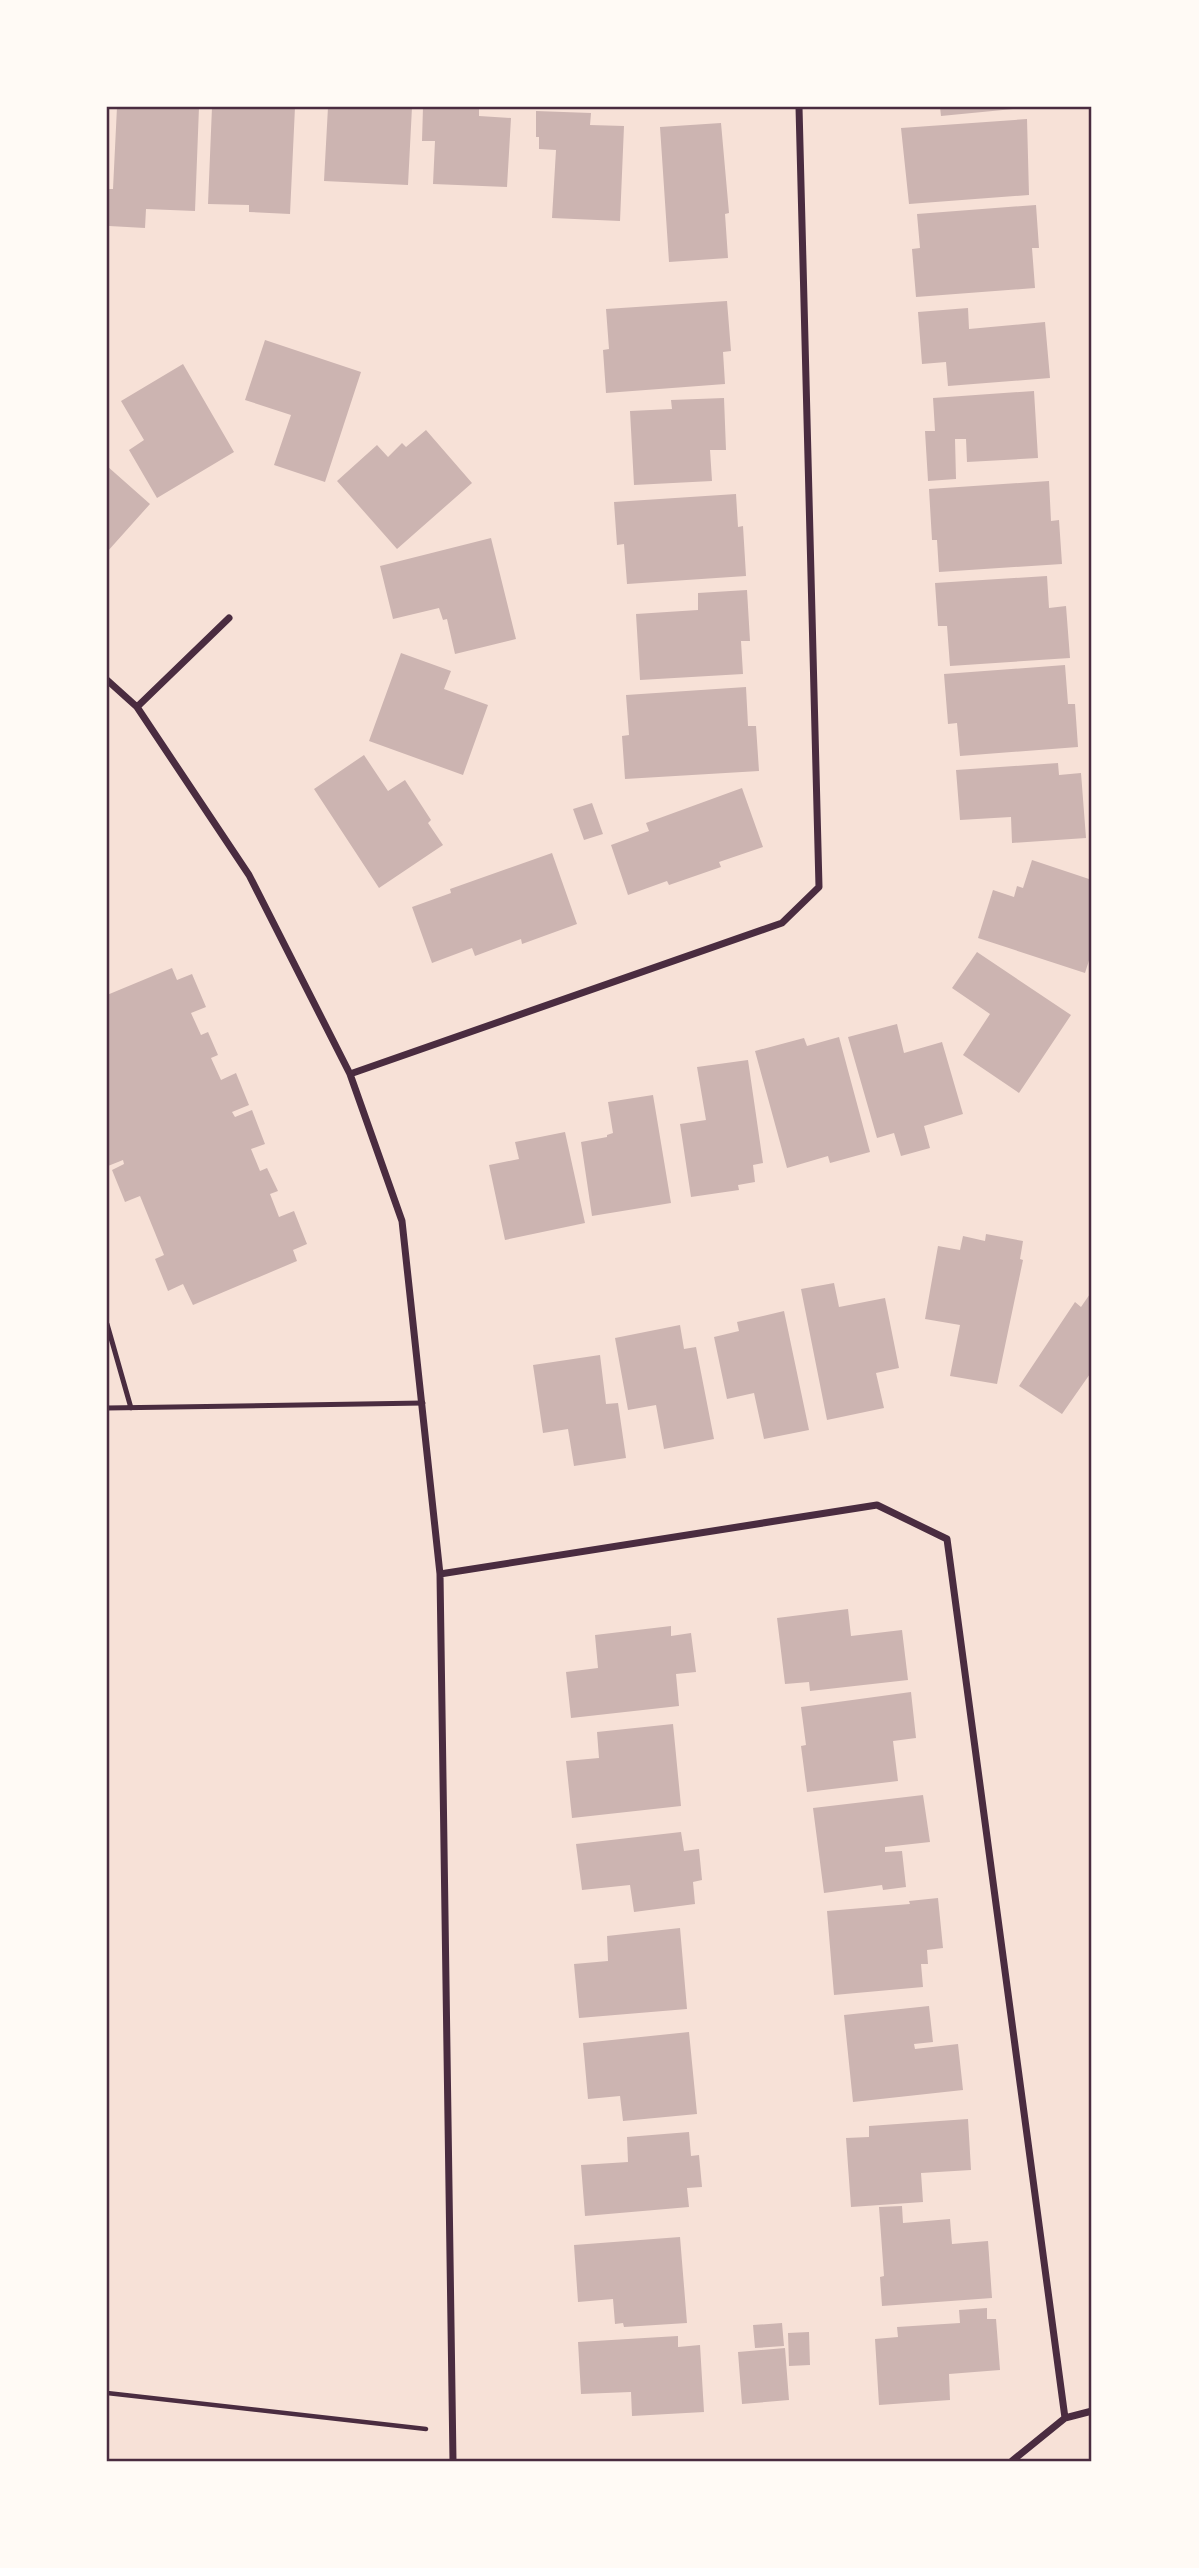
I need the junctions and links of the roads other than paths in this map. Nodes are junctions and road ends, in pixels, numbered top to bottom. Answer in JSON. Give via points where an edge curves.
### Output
{"nodes":[{"id":1,"x":799,"y":107,"type":"edge"},
{"id":2,"x":229,"y":618,"type":"dead end"},
{"id":3,"x":107,"y":680,"type":"edge"},
{"id":4,"x":137,"y":707,"type":"junction"},
{"id":5,"x":350,"y":1074,"type":"junction"},
{"id":6,"x":107,"y":1324,"type":"edge"},
{"id":7,"x":423,"y":1403,"type":"junction"},
{"id":8,"x":131,"y":1408,"type":"junction"},
{"id":9,"x":107,"y":1409,"type":"edge"},
{"id":10,"x":440,"y":1574,"type":"junction"},
{"id":11,"x":1092,"y":2411,"type":"edge"},
{"id":12,"x":1065,"y":2418,"type":"junction"},
{"id":13,"x":453,"y":2461,"type":"edge"},
{"id":14,"x":1012,"y":2461,"type":"edge"}],
"edges":[{"from":1,"to":5,"type":"street","via":[[820,887],[782,923]]},
{"from":2,"to":4,"type":"street"},
{"from":3,"to":4,"type":"street"},
{"from":4,"to":5,"type":"street","via":[[249,875]]},
{"from":5,"to":7,"type":"street","via":[[402,1221]]},
{"from":6,"to":8,"type":"lane"},
{"from":7,"to":8,"type":"lane"},
{"from":7,"to":10,"type":"street"},
{"from":8,"to":9,"type":"lane"},
{"from":10,"to":12,"type":"street","via":[[877,1505],[947,1539]]},
{"from":10,"to":13,"type":"street"},
{"from":11,"to":12,"type":"street"},
{"from":12,"to":14,"type":"street"}]}
